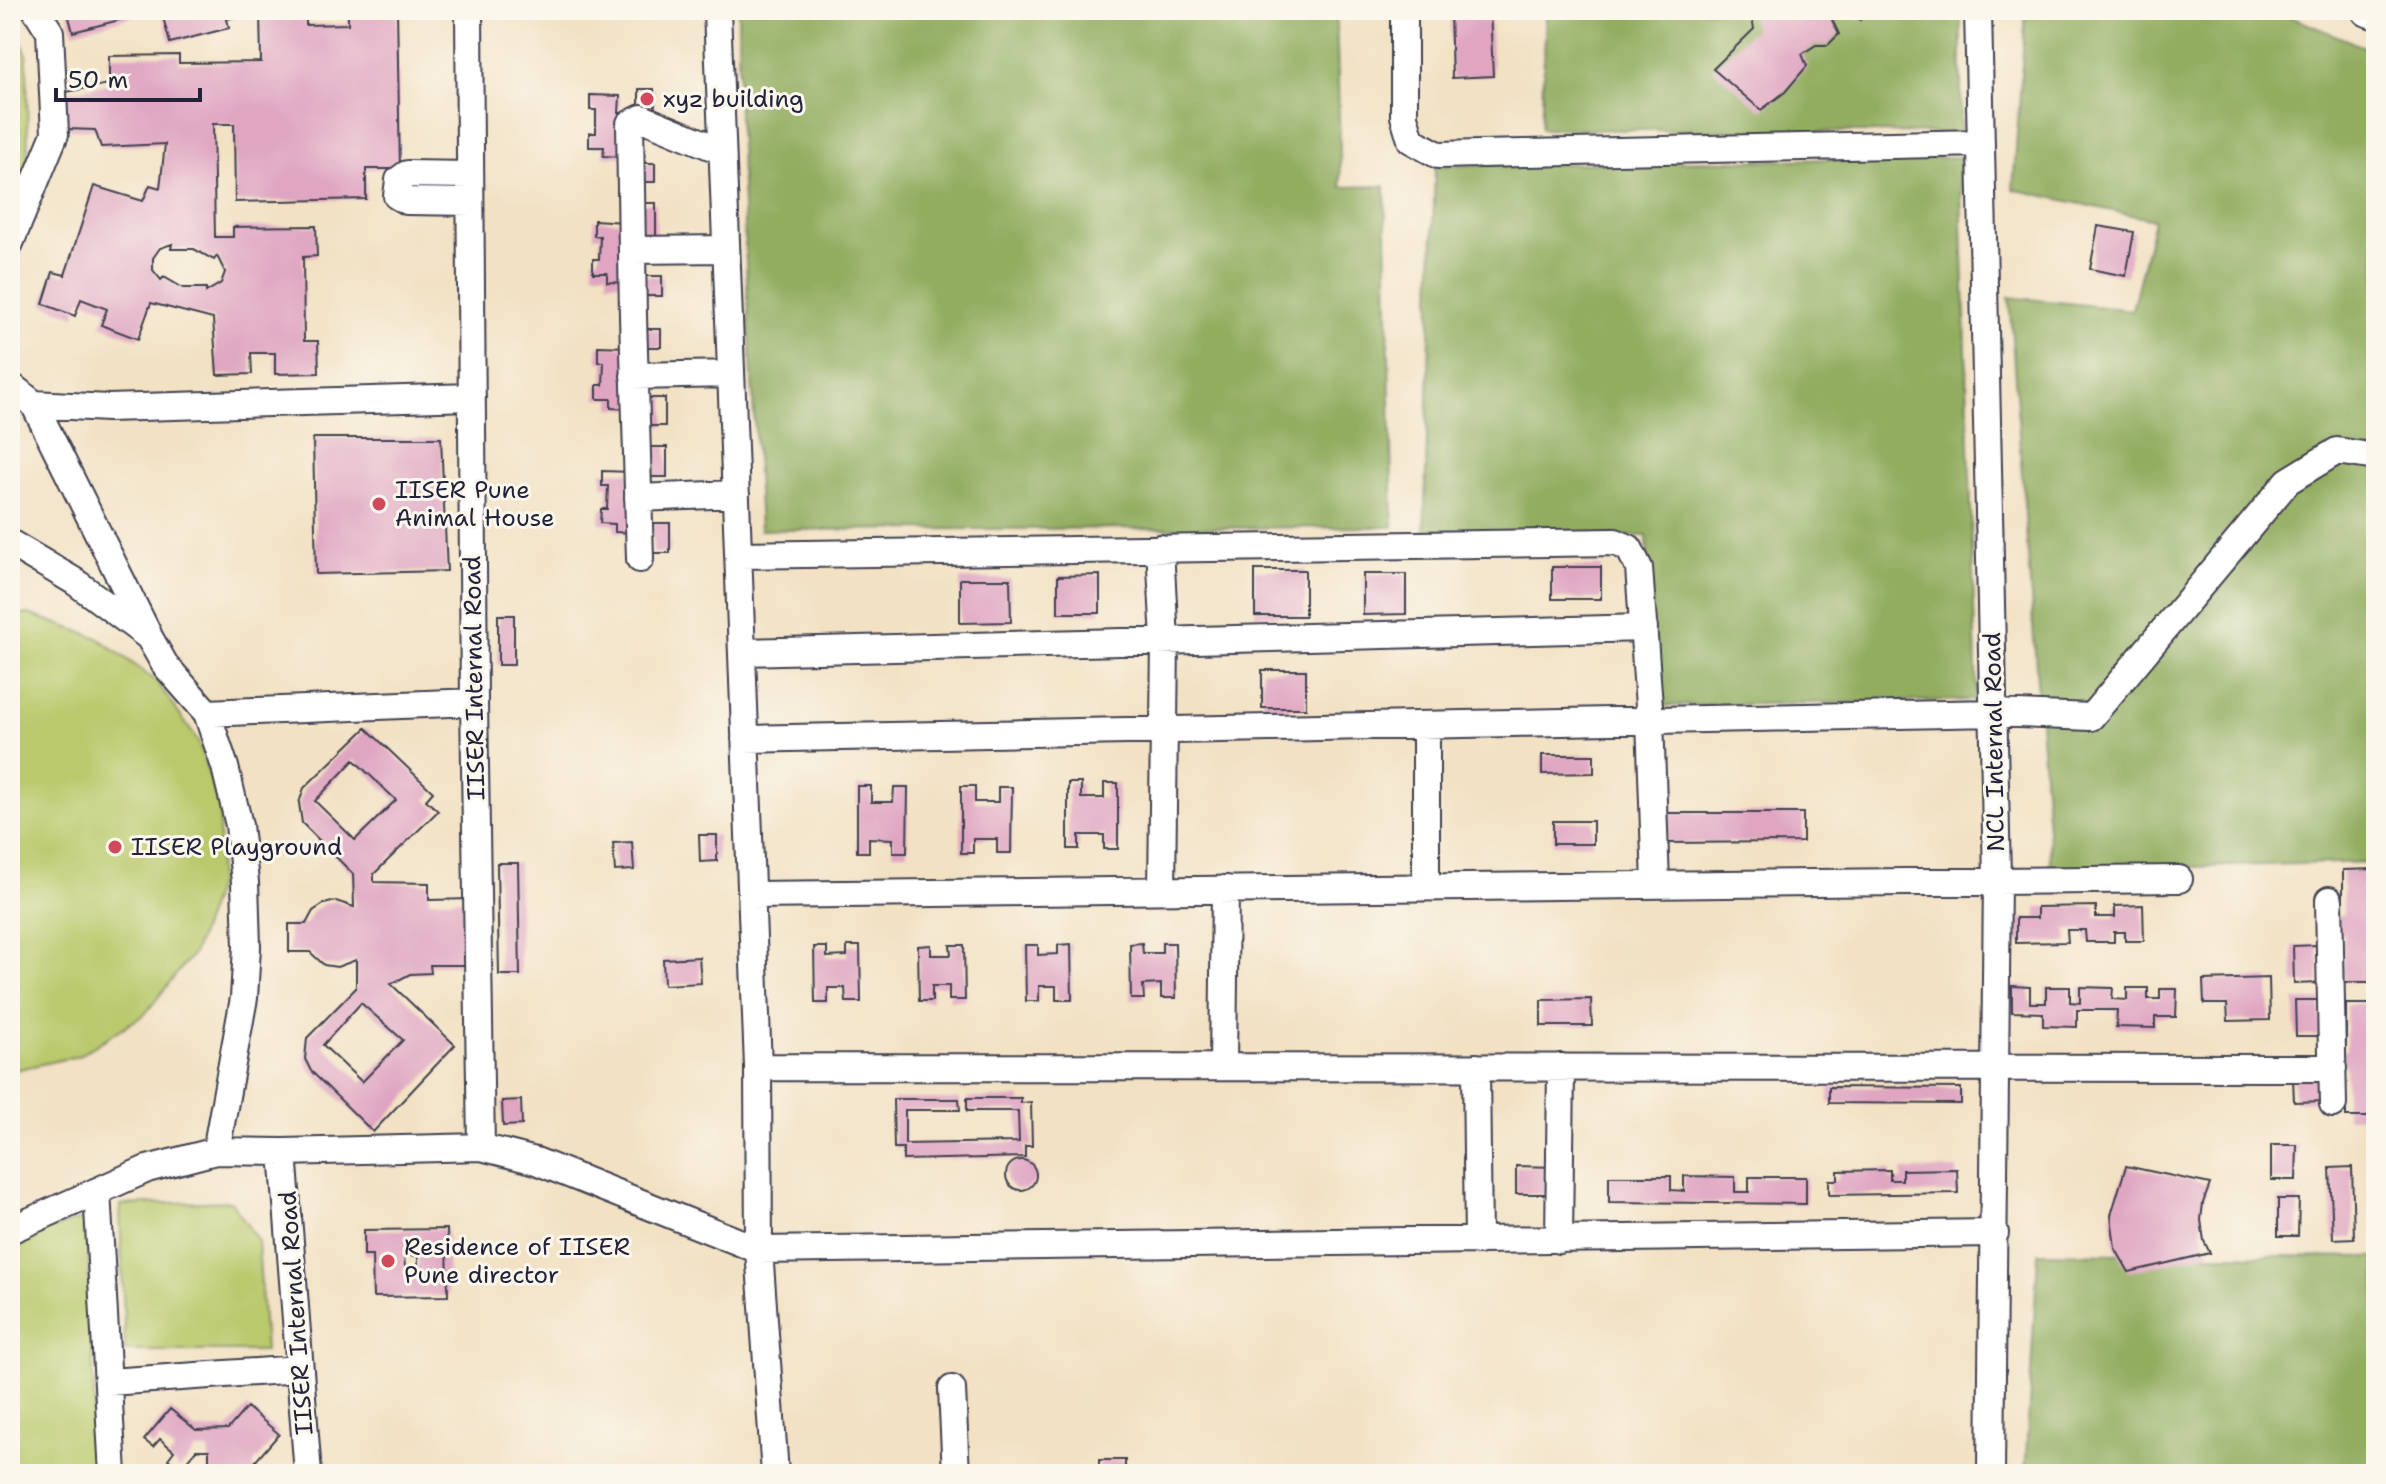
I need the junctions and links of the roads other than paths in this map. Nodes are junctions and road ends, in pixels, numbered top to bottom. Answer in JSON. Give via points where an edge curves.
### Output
{"nodes":[{"id":1,"x":36,"y":10,"type":"edge"},
{"id":2,"x":469,"y":10,"type":"edge"},
{"id":3,"x":717,"y":10,"type":"edge"},
{"id":4,"x":1404,"y":10,"type":"edge"},
{"id":5,"x":1978,"y":10,"type":"edge"},
{"id":6,"x":2368,"y":10,"type":"edge"},
{"id":7,"x":2376,"y":13,"type":"edge"},
{"id":8,"x":1981,"y":143,"type":"junction"},
{"id":9,"x":722,"y":151,"type":"junction"},
{"id":10,"x":470,"y":175,"type":"junction"},
{"id":11,"x":470,"y":202,"type":"junction"},
{"id":12,"x":10,"y":243,"type":"edge"},
{"id":13,"x":726,"y":249,"type":"junction"},
{"id":14,"x":632,"y":250,"type":"junction"},
{"id":15,"x":731,"y":374,"type":"junction"},
{"id":16,"x":634,"y":376,"type":"junction"},
{"id":17,"x":10,"y":385,"type":"edge"},
{"id":18,"x":472,"y":397,"type":"junction"},
{"id":19,"x":34,"y":404,"type":"junction"},
{"id":20,"x":2376,"y":457,"type":"edge"},
{"id":21,"x":736,"y":494,"type":"junction"},
{"id":22,"x":638,"y":498,"type":"junction"},
{"id":23,"x":10,"y":543,"type":"edge"},
{"id":24,"x":1160,"y":548,"type":"junction"},
{"id":25,"x":738,"y":555,"type":"junction"},
{"id":26,"x":640,"y":559,"type":"dead end"},
{"id":27,"x":1644,"y":628,"type":"junction"},
{"id":28,"x":149,"y":637,"type":"junction"},
{"id":29,"x":1165,"y":641,"type":"junction"},
{"id":30,"x":742,"y":652,"type":"junction"},
{"id":31,"x":474,"y":702,"type":"junction"},
{"id":32,"x":207,"y":713,"type":"junction"},
{"id":33,"x":1994,"y":713,"type":"junction"},
{"id":34,"x":1650,"y":720,"type":"junction"},
{"id":35,"x":1426,"y":725,"type":"junction"},
{"id":36,"x":1165,"y":731,"type":"junction"},
{"id":37,"x":745,"y":739,"type":"junction"},
{"id":38,"x":1997,"y":879,"type":"junction"},
{"id":39,"x":2179,"y":879,"type":"dead end"},
{"id":40,"x":1656,"y":884,"type":"junction"},
{"id":41,"x":1426,"y":886,"type":"junction"},
{"id":42,"x":1225,"y":889,"type":"junction"},
{"id":43,"x":1162,"y":890,"type":"junction"},
{"id":44,"x":751,"y":895,"type":"junction"},
{"id":45,"x":2329,"y":900,"type":"dead end"},
{"id":46,"x":758,"y":1067,"type":"junction"},
{"id":47,"x":1223,"y":1067,"type":"junction"},
{"id":48,"x":1476,"y":1067,"type":"junction"},
{"id":49,"x":1561,"y":1067,"type":"junction"},
{"id":50,"x":1996,"y":1067,"type":"junction"},
{"id":51,"x":2333,"y":1068,"type":"junction"},
{"id":52,"x":2333,"y":1104,"type":"dead end"},
{"id":53,"x":481,"y":1147,"type":"junction"},
{"id":54,"x":216,"y":1151,"type":"junction"},
{"id":55,"x":283,"y":1152,"type":"junction"},
{"id":56,"x":97,"y":1191,"type":"junction"},
{"id":57,"x":10,"y":1230,"type":"edge"},
{"id":58,"x":1995,"y":1233,"type":"junction"},
{"id":59,"x":1559,"y":1240,"type":"junction"},
{"id":60,"x":1478,"y":1241,"type":"junction"},
{"id":61,"x":759,"y":1250,"type":"junction"},
{"id":62,"x":299,"y":1369,"type":"junction"},
{"id":63,"x":109,"y":1382,"type":"junction"},
{"id":64,"x":952,"y":1389,"type":"dead end"},
{"id":65,"x":113,"y":1474,"type":"edge"},
{"id":66,"x":308,"y":1474,"type":"edge"},
{"id":67,"x":775,"y":1474,"type":"edge"},
{"id":68,"x":956,"y":1474,"type":"edge"},
{"id":69,"x":1991,"y":1474,"type":"edge"}],
"edges":[{"from":1,"to":12,"type":"lane","via":[[50,32],[55,134]]},
{"from":2,"to":10,"type":"lane","name":"IISER Internal Road"},
{"from":3,"to":9,"type":"lane"},
{"from":4,"to":8,"type":"lane","via":[[1404,116],[1411,140],[1438,155]]},
{"from":5,"to":8,"type":"lane","name":"NCL Internal Road"},
{"from":6,"to":7,"type":"main road"},
{"from":8,"to":33,"type":"lane","name":"NCL Internal Road"},
{"from":9,"to":13,"type":"lane"},
{"from":9,"to":14,"type":"lane","via":[[642,118],[630,124]]},
{"from":10,"to":11,"type":"lane","name":"IISER Internal Road"},
{"from":10,"to":11,"type":"lane","via":[[407,174],[399,180],[397,196],[406,201]]},
{"from":11,"to":18,"type":"lane","name":"IISER Internal Road"},
{"from":13,"to":14,"type":"lane"},
{"from":13,"to":15,"type":"lane"},
{"from":14,"to":16,"type":"lane"},
{"from":15,"to":16,"type":"lane"},
{"from":15,"to":21,"type":"lane"},
{"from":16,"to":22,"type":"lane"},
{"from":17,"to":19,"type":"lane"},
{"from":18,"to":19,"type":"lane","via":[[108,408]]},
{"from":18,"to":31,"type":"lane","name":"IISER Internal Road"},
{"from":19,"to":28,"type":"lane"},
{"from":20,"to":33,"type":"lane","via":[[2337,451],[2288,481],[2091,717]]},
{"from":21,"to":22,"type":"lane"},
{"from":21,"to":25,"type":"lane"},
{"from":22,"to":26,"type":"lane"},
{"from":23,"to":28,"type":"lane","via":[[74,581]]},
{"from":24,"to":25,"type":"lane"},
{"from":24,"to":27,"type":"lane","via":[[1615,542],[1629,548],[1639,568]]},
{"from":24,"to":29,"type":"lane"},
{"from":25,"to":30,"type":"lane"},
{"from":27,"to":29,"type":"lane"},
{"from":27,"to":34,"type":"lane"},
{"from":28,"to":32,"type":"lane","via":[[165,665]]},
{"from":29,"to":30,"type":"lane"},
{"from":29,"to":36,"type":"lane"},
{"from":30,"to":37,"type":"lane"},
{"from":31,"to":32,"type":"lane"},
{"from":31,"to":53,"type":"lane","name":"IISER Internal Road"},
{"from":32,"to":54,"type":"lane","via":[[239,825],[247,947],[244,998]]},
{"from":33,"to":34,"type":"lane"},
{"from":33,"to":38,"type":"lane","name":"NCL Internal Road"},
{"from":34,"to":35,"type":"lane"},
{"from":34,"to":40,"type":"lane"},
{"from":35,"to":36,"type":"lane"},
{"from":35,"to":41,"type":"lane"},
{"from":36,"to":37,"type":"lane"},
{"from":36,"to":43,"type":"lane"},
{"from":37,"to":44,"type":"lane"},
{"from":38,"to":39,"type":"lane"},
{"from":38,"to":40,"type":"lane"},
{"from":38,"to":50,"type":"lane","name":"NCL Internal Road"},
{"from":40,"to":41,"type":"lane"},
{"from":41,"to":42,"type":"lane"},
{"from":42,"to":43,"type":"lane"},
{"from":42,"to":47,"type":"lane"},
{"from":43,"to":44,"type":"lane"},
{"from":44,"to":46,"type":"lane"},
{"from":45,"to":51,"type":"lane"},
{"from":46,"to":47,"type":"lane"},
{"from":46,"to":61,"type":"lane"},
{"from":47,"to":48,"type":"lane"},
{"from":48,"to":49,"type":"lane"},
{"from":48,"to":60,"type":"lane"},
{"from":49,"to":50,"type":"lane"},
{"from":49,"to":59,"type":"lane"},
{"from":50,"to":51,"type":"lane"},
{"from":50,"to":58,"type":"lane","name":"NCL Internal Road"},
{"from":51,"to":52,"type":"lane"},
{"from":53,"to":55,"type":"lane"},
{"from":53,"to":61,"type":"lane","via":[[536,1161]]},
{"from":54,"to":55,"type":"lane"},
{"from":54,"to":56,"type":"lane","via":[[147,1169]]},
{"from":55,"to":62,"type":"lane","name":"IISER Internal Road"},
{"from":56,"to":57,"type":"lane"},
{"from":56,"to":63,"type":"lane"},
{"from":58,"to":59,"type":"lane"},
{"from":58,"to":69,"type":"lane","name":"NCL Internal Road"},
{"from":59,"to":60,"type":"lane"},
{"from":60,"to":61,"type":"lane"},
{"from":61,"to":67,"type":"lane"},
{"from":62,"to":63,"type":"lane"},
{"from":62,"to":66,"type":"lane","name":"IISER Internal Road"},
{"from":63,"to":65,"type":"lane"},
{"from":64,"to":68,"type":"lane"}]}
